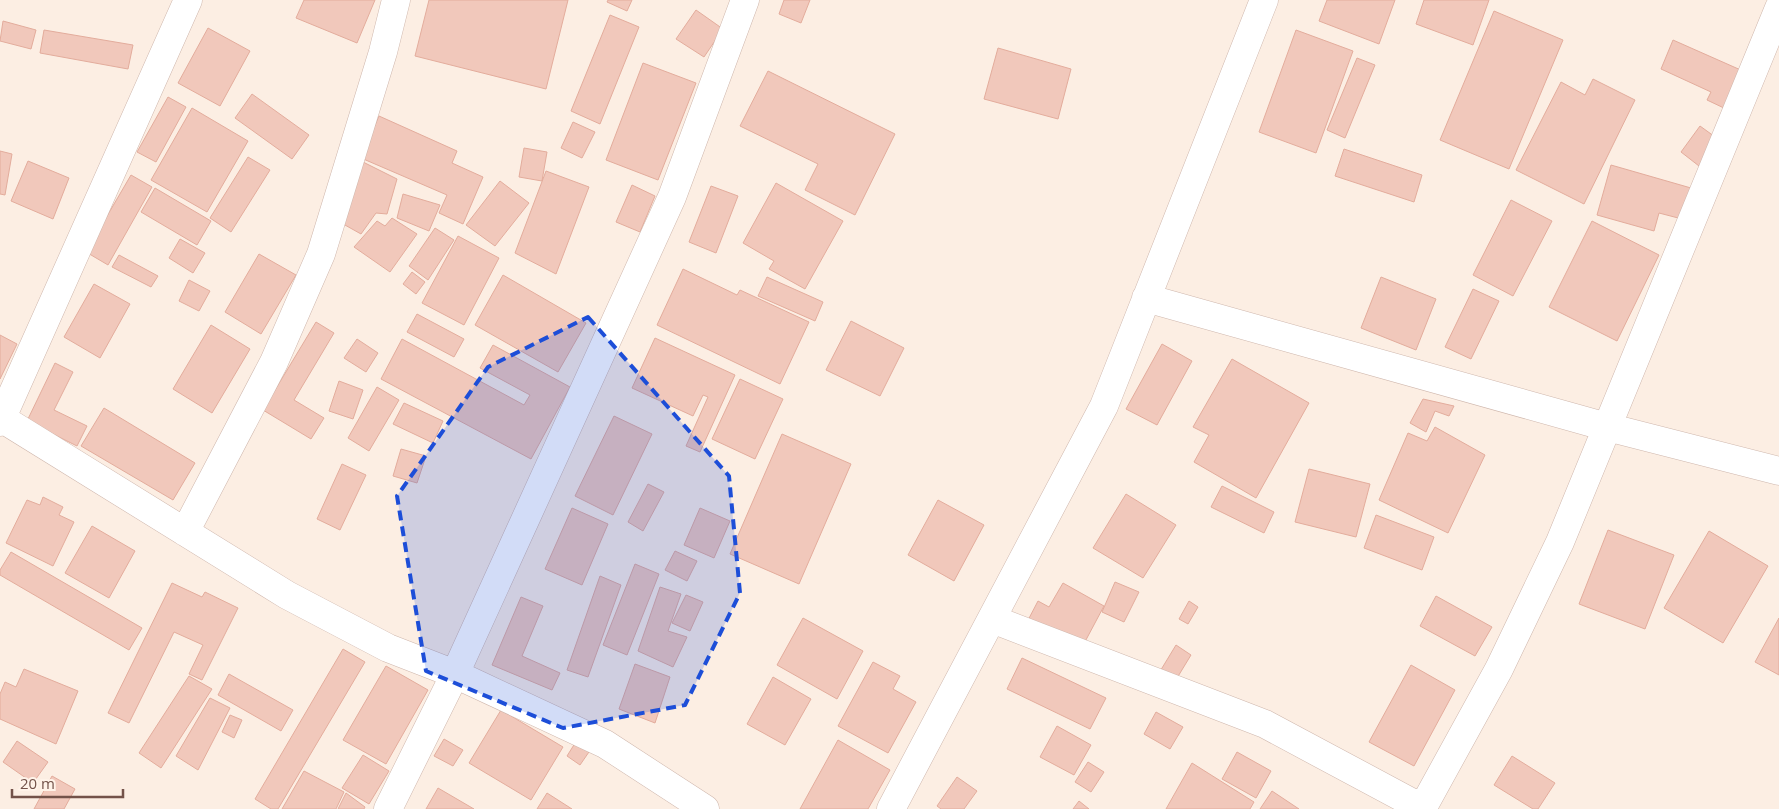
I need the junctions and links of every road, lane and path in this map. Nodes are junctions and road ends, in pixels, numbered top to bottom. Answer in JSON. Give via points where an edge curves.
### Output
{"nodes":[{"id":1,"x":188,"y":0,"type":"edge"},
{"id":2,"x":396,"y":0,"type":"edge"},
{"id":3,"x":745,"y":0,"type":"edge"},
{"id":4,"x":1264,"y":0,"type":"edge"},
{"id":5,"x":1779,"y":8,"type":"edge"},
{"id":6,"x":1146,"y":298,"type":"junction"},
{"id":7,"x":1,"y":420,"type":"edge"},
{"id":8,"x":1607,"y":427,"type":"junction"},
{"id":9,"x":1779,"y":471,"type":"edge"},
{"id":10,"x":185,"y":532,"type":"junction"},
{"id":11,"x":992,"y":619,"type":"junction"},
{"id":12,"x":455,"y":674,"type":"junction"},
{"id":13,"x":388,"y":809,"type":"edge"},
{"id":14,"x":706,"y":809,"type":"edge"},
{"id":15,"x":891,"y":809,"type":"edge"},
{"id":16,"x":1422,"y":809,"type":"edge"}],
"edges":[{"from":1,"to":7,"type":"street"},
{"from":2,"to":10,"type":"street","via":[[321,254],[274,362]]},
{"from":3,"to":12,"type":"street","via":[[672,197]]},
{"from":4,"to":6,"type":"street"},
{"from":5,"to":8,"type":"street"},
{"from":6,"to":8,"type":"street"},
{"from":6,"to":11,"type":"street","via":[[1104,406]]},
{"from":7,"to":10,"type":"street"},
{"from":8,"to":9,"type":"street"},
{"from":8,"to":16,"type":"street","via":[[1560,542],[1499,669]]},
{"from":10,"to":12,"type":"street","via":[[296,600],[388,648]]},
{"from":11,"to":15,"type":"street"},
{"from":11,"to":16,"type":"street","via":[[1265,724]]},
{"from":12,"to":13,"type":"street"},
{"from":12,"to":14,"type":"street","via":[[605,744]]}]}
